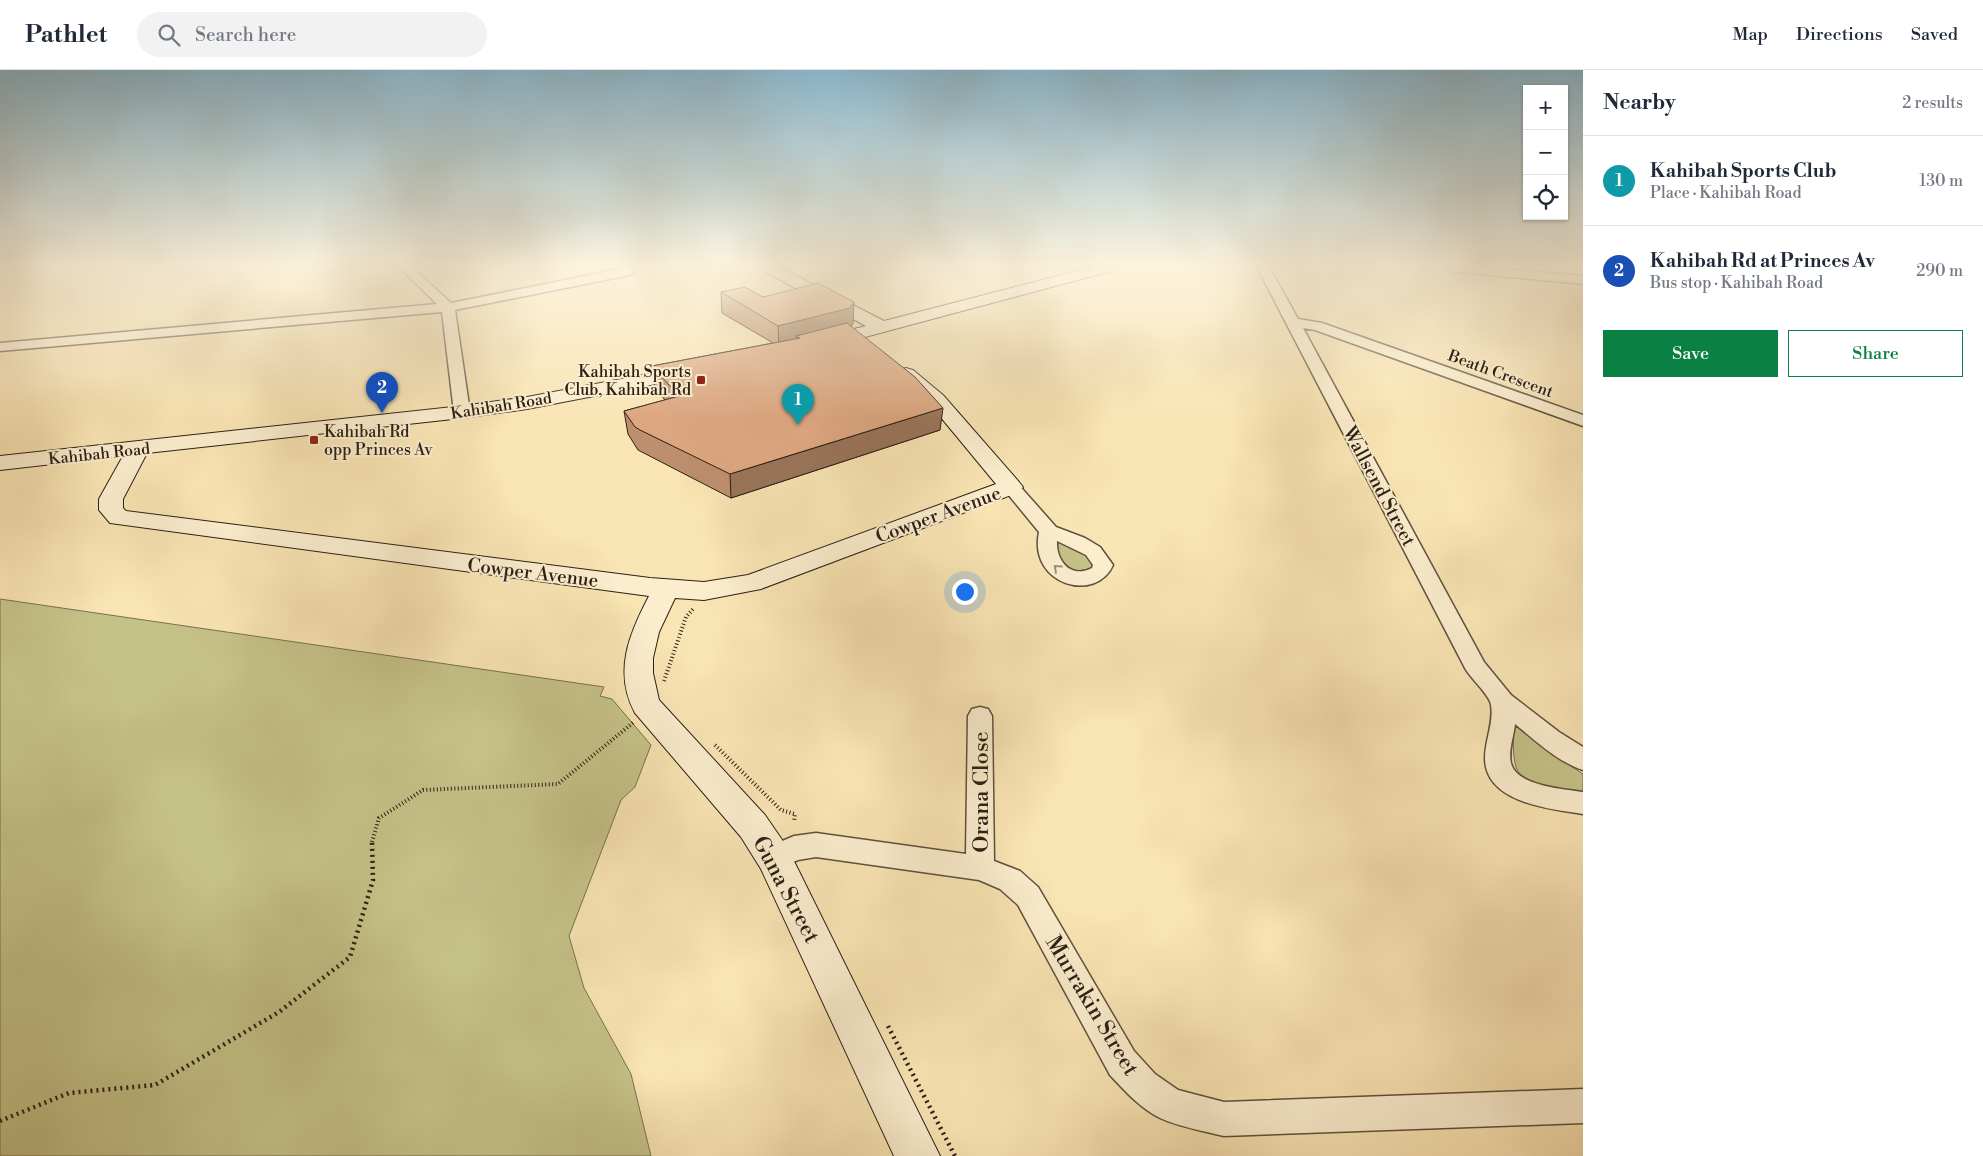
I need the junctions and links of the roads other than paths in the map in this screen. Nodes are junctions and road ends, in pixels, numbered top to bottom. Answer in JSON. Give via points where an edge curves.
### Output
{"nodes":[{"id":1,"x":328,"y":318,"type":"edge"},
{"id":2,"x":449,"y":318,"type":"edge"},
{"id":3,"x":864,"y":318,"type":"edge"},
{"id":4,"x":917,"y":318,"type":"edge"},
{"id":5,"x":1291,"y":318,"type":"edge"},
{"id":6,"x":1294,"y":323,"type":"junction"},
{"id":7,"x":882,"y":327,"type":"junction"},
{"id":8,"x":853,"y":334,"type":"junction"},
{"id":9,"x":810,"y":346,"type":"edge"},
{"id":10,"x":870,"y":346,"type":"edge"},
{"id":11,"x":0,"y":347,"type":"edge"},
{"id":12,"x":892,"y":362,"type":"edge"},
{"id":13,"x":707,"y":368,"type":"edge"},
{"id":14,"x":462,"y":412,"type":"junction"},
{"id":15,"x":1583,"y":421,"type":"edge"},
{"id":16,"x":139,"y":448,"type":"junction"},
{"id":17,"x":0,"y":463,"type":"edge"},
{"id":18,"x":1011,"y":487,"type":"junction"},
{"id":19,"x":1050,"y":530,"type":"dead end"},
{"id":20,"x":666,"y":588,"type":"junction"},
{"id":21,"x":1503,"y":702,"type":"junction"},
{"id":22,"x":980,"y":716,"type":"dead end"},
{"id":23,"x":1583,"y":760,"type":"edge"},
{"id":24,"x":1583,"y":802,"type":"edge"},
{"id":25,"x":774,"y":858,"type":"junction"},
{"id":26,"x":980,"y":868,"type":"junction"},
{"id":27,"x":1583,"y":1106,"type":"edge"},
{"id":28,"x":916,"y":1156,"type":"edge"}],
"edges":[{"from":1,"to":11,"type":"street"},
{"from":2,"to":14,"type":"street"},
{"from":3,"to":7,"type":"main road"},
{"from":4,"to":7,"type":"main road"},
{"from":5,"to":6,"type":"street","name":"Wallsend Street"},
{"from":6,"to":15,"type":"street","name":"Beath Crescent","via":[[1317,326]]},
{"from":6,"to":21,"type":"street","name":"Wallsend Street","via":[[1476,668]]},
{"from":7,"to":8,"type":"main road"},
{"from":8,"to":9,"type":"main road"},
{"from":8,"to":10,"type":"main road"},
{"from":12,"to":18,"type":"main road","via":[[936,399]]},
{"from":13,"to":14,"type":"main road","name":"Kahibah Road"},
{"from":14,"to":16,"type":"main road","name":"Kahibah Road"},
{"from":16,"to":17,"type":"main road","name":"Kahibah Road"},
{"from":16,"to":20,"type":"main road","name":"Cowper Avenue","via":[[111,499],[111,510],[119,518]]},
{"from":18,"to":19,"type":"street"},
{"from":18,"to":20,"type":"main road","name":"Cowper Avenue","via":[[752,583],[704,591]]},
{"from":20,"to":25,"type":"main road","name":"Guna Street","via":[[644,633],[637,668],[639,686],[655,699]]},
{"from":21,"to":23,"type":"street","name":"Wallsend Street"},
{"from":21,"to":24,"type":"street","via":[[1498,762],[1504,777],[1513,786],[1528,792]]},
{"from":22,"to":26,"type":"street","name":"Orana Close"},
{"from":25,"to":26,"type":"street","name":"Murrakin Street","via":[[794,848],[816,845]]},
{"from":25,"to":28,"type":"main road","name":"Guna Street"},
{"from":26,"to":27,"type":"street","name":"Murrakin Street","via":[[1010,880],[1028,896],[1122,1063],[1143,1086],[1170,1104],[1224,1119]]}]}
